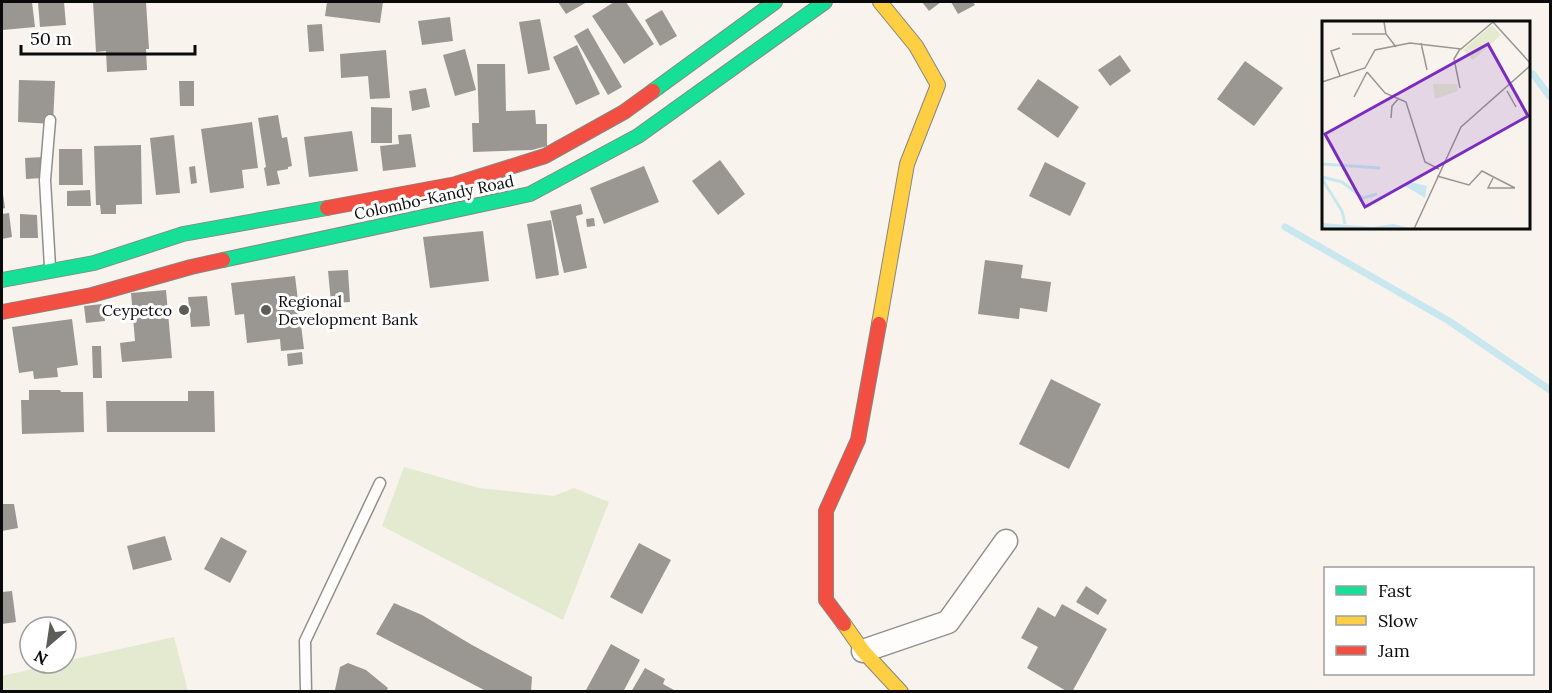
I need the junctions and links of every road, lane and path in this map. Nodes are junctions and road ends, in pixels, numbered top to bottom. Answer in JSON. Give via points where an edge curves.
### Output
{"nodes":[{"id":1,"x":776,"y":2,"type":"edge"},
{"id":2,"x":825,"y":2,"type":"edge"},
{"id":3,"x":880,"y":2,"type":"edge"},
{"id":4,"x":50,"y":120,"type":"dead end"},
{"id":5,"x":187,"y":250,"type":"junction"},
{"id":6,"x":50,"y":271,"type":"junction"},
{"id":7,"x":2,"y":280,"type":"edge"},
{"id":8,"x":2,"y":312,"type":"edge"},
{"id":9,"x":380,"y":483,"type":"dead end"},
{"id":10,"x":1006,"y":541,"type":"dead end"},
{"id":11,"x":863,"y":651,"type":"junction"},
{"id":12,"x":306,"y":692,"type":"edge"},
{"id":13,"x":902,"y":692,"type":"edge"}],
"edges":[{"from":1,"to":5,"type":"main road","name":"Colombo-Kandy Road","via":[[624,112],[544,156],[456,184]]},
{"from":2,"to":5,"type":"main road","name":"Colombo-Kandy Road","via":[[638,136],[530,194]]},
{"from":3,"to":11,"type":"main road","via":[[916,46],[938,85],[907,164],[858,440],[826,511],[826,600]]},
{"from":4,"to":6,"type":"lane","via":[[45,180]]},
{"from":5,"to":6,"type":"main road","name":"Colombo-Kandy Road"},
{"from":5,"to":8,"type":"main road","name":"Colombo-Kandy Road","via":[[92,295]]},
{"from":6,"to":7,"type":"main road","name":"Colombo-Kandy Road"},
{"from":9,"to":12,"type":"lane","via":[[305,641]]},
{"from":10,"to":11,"type":"street","via":[[948,622]]},
{"from":11,"to":13,"type":"main road"}]}
